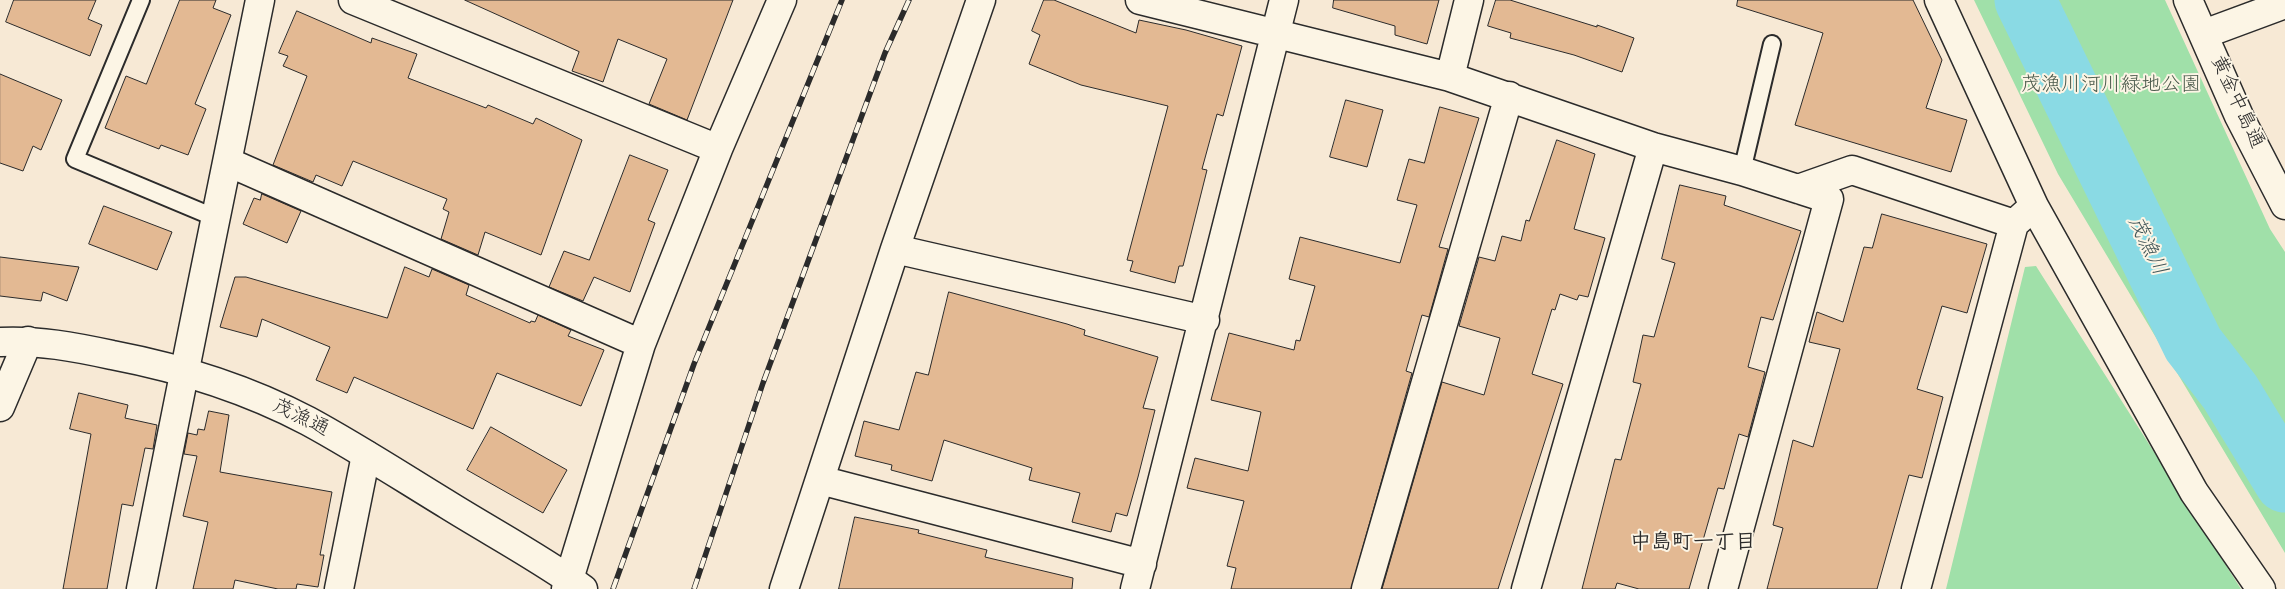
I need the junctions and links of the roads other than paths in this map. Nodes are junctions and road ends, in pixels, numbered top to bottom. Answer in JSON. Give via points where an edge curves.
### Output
{"nodes":[{"id":1,"x":141,"y":0,"type":"edge"},
{"id":2,"x":260,"y":0,"type":"edge"},
{"id":3,"x":353,"y":0,"type":"edge"},
{"id":4,"x":782,"y":0,"type":"edge"},
{"id":5,"x":981,"y":0,"type":"edge"},
{"id":6,"x":1140,"y":0,"type":"edge"},
{"id":7,"x":1284,"y":0,"type":"edge"},
{"id":8,"x":1469,"y":0,"type":"edge"},
{"id":9,"x":1939,"y":0,"type":"edge"},
{"id":10,"x":2188,"y":0,"type":"edge"},
{"id":11,"x":2285,"y":4,"type":"edge"},
{"id":12,"x":1275,"y":33,"type":"junction"},
{"id":13,"x":2204,"y":34,"type":"junction"},
{"id":14,"x":1772,"y":44,"type":"dead end"},
{"id":15,"x":1450,"y":77,"type":"junction"},
{"id":16,"x":1509,"y":96,"type":"junction"},
{"id":17,"x":1653,"y":147,"type":"junction"},
{"id":18,"x":718,"y":149,"type":"junction"},
{"id":19,"x":228,"y":162,"type":"junction"},
{"id":20,"x":1742,"y":171,"type":"junction"},
{"id":21,"x":1798,"y":189,"type":"junction"},
{"id":22,"x":2285,"y":205,"type":"edge"},
{"id":23,"x":2034,"y":206,"type":"junction"},
{"id":24,"x":216,"y":218,"type":"junction"},
{"id":25,"x":2014,"y":224,"type":"junction"},
{"id":26,"x":894,"y":249,"type":"junction"},
{"id":27,"x":1204,"y":320,"type":"junction"},
{"id":28,"x":28,"y":341,"type":"junction"},
{"id":29,"x":0,"y":342,"type":"edge"},
{"id":30,"x":641,"y":344,"type":"junction"},
{"id":31,"x":183,"y":370,"type":"junction"},
{"id":32,"x":0,"y":406,"type":"edge"},
{"id":33,"x":366,"y":455,"type":"junction"},
{"id":34,"x":820,"y":480,"type":"junction"},
{"id":35,"x":1138,"y":577,"type":"edge"},
{"id":36,"x":573,"y":586,"type":"edge"},
{"id":37,"x":141,"y":589,"type":"edge"},
{"id":38,"x":339,"y":589,"type":"edge"},
{"id":39,"x":784,"y":589,"type":"edge"},
{"id":40,"x":1366,"y":589,"type":"edge"},
{"id":41,"x":1526,"y":589,"type":"edge"},
{"id":42,"x":1723,"y":589,"type":"edge"},
{"id":43,"x":1916,"y":589,"type":"edge"},
{"id":44,"x":2261,"y":589,"type":"edge"}],
"edges":[{"from":1,"to":24,"type":"lane","via":[[75,159]]},
{"from":2,"to":19,"type":"street"},
{"from":3,"to":18,"type":"street"},
{"from":4,"to":18,"type":"street"},
{"from":5,"to":26,"type":"street"},
{"from":6,"to":12,"type":"street"},
{"from":7,"to":12,"type":"street"},
{"from":8,"to":15,"type":"street"},
{"from":9,"to":23,"type":"street"},
{"from":10,"to":13,"type":"street","name":"黄金中島通"},
{"from":11,"to":13,"type":"street"},
{"from":12,"to":15,"type":"street"},
{"from":12,"to":27,"type":"street"},
{"from":13,"to":22,"type":"street","name":"黄金中島通","via":[[2239,116]]},
{"from":14,"to":20,"type":"lane"},
{"from":15,"to":16,"type":"street"},
{"from":16,"to":17,"type":"street"},
{"from":16,"to":40,"type":"street"},
{"from":17,"to":20,"type":"street"},
{"from":17,"to":41,"type":"street"},
{"from":18,"to":30,"type":"street"},
{"from":19,"to":24,"type":"street"},
{"from":19,"to":30,"type":"street"},
{"from":20,"to":21,"type":"street"},
{"from":21,"to":25,"type":"street","via":[[1852,170]]},
{"from":21,"to":42,"type":"street","via":[[1829,199]]},
{"from":23,"to":25,"type":"street"},
{"from":23,"to":44,"type":"street","via":[[2194,492]]},
{"from":24,"to":31,"type":"street"},
{"from":25,"to":43,"type":"street"},
{"from":26,"to":27,"type":"street"},
{"from":26,"to":34,"type":"street"},
{"from":27,"to":35,"type":"street"},
{"from":28,"to":29,"type":"street","name":"茂漁通"},
{"from":28,"to":31,"type":"street","name":"茂漁通","via":[[75,347]]},
{"from":28,"to":32,"type":"street"},
{"from":30,"to":36,"type":"street"},
{"from":31,"to":33,"type":"street","name":"茂漁通","via":[[307,421]]},
{"from":31,"to":37,"type":"street"},
{"from":33,"to":36,"type":"street","name":"茂漁通"},
{"from":33,"to":38,"type":"street"},
{"from":34,"to":35,"type":"street"},
{"from":34,"to":39,"type":"street"}]}
